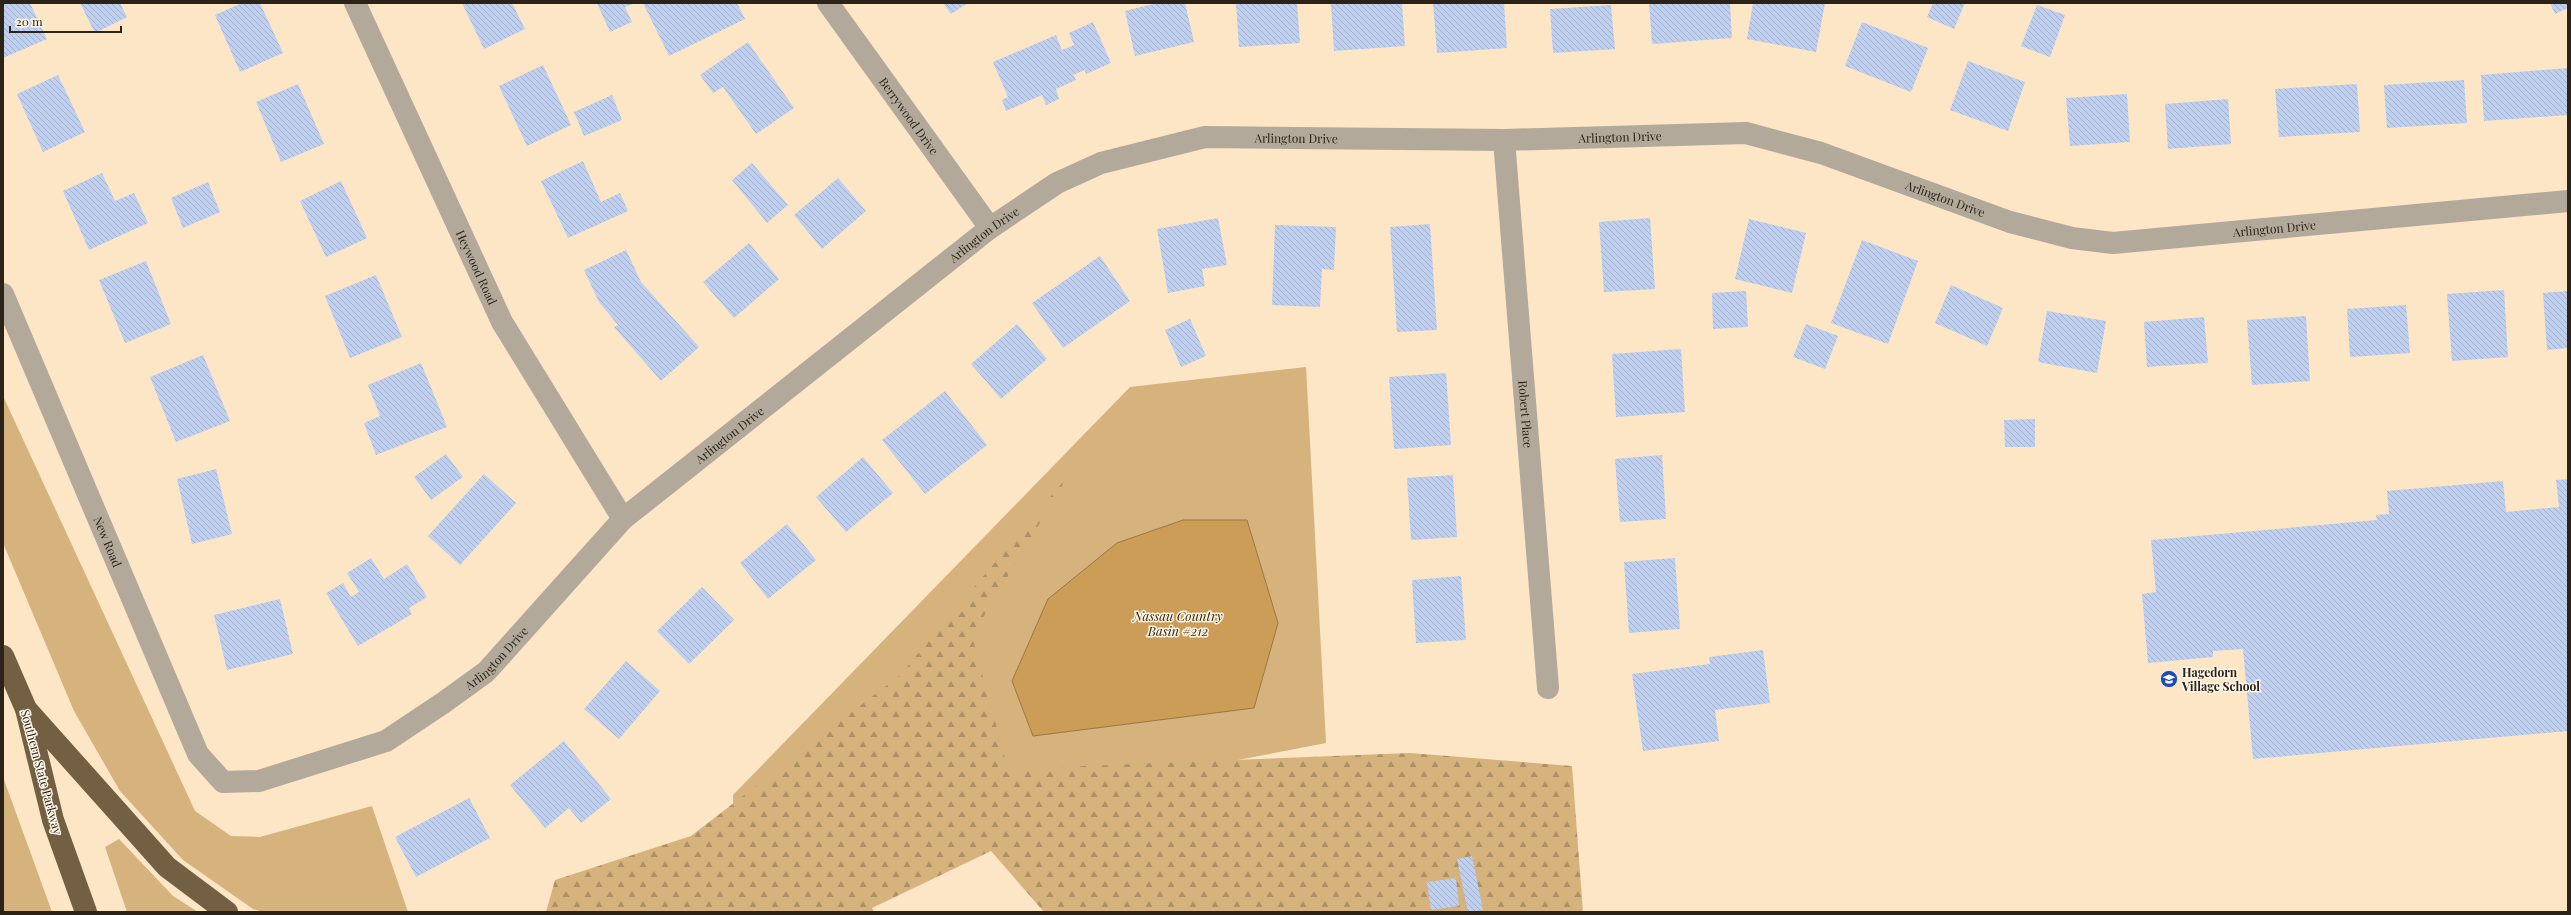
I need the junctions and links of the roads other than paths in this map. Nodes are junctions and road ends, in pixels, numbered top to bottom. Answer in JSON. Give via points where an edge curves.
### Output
{"nodes":[{"id":1,"x":355,"y":3,"type":"edge"},
{"id":2,"x":828,"y":3,"type":"edge"},
{"id":3,"x":1504,"y":140,"type":"junction"},
{"id":4,"x":2568,"y":201,"type":"edge"},
{"id":5,"x":990,"y":228,"type":"junction"},
{"id":6,"x":3,"y":294,"type":"edge"},
{"id":7,"x":623,"y":519,"type":"junction"},
{"id":8,"x":3,"y":656,"type":"edge"},
{"id":9,"x":1548,"y":688,"type":"dead end"},
{"id":10,"x":26,"y":708,"type":"junction"},
{"id":11,"x":223,"y":782,"type":"joint"},
{"id":12,"x":86,"y":912,"type":"edge"},
{"id":13,"x":227,"y":912,"type":"edge"}],
"edges":[{"from":1,"to":7,"type":"street","name":"Heywood Road","via":[[502,322]]},
{"from":2,"to":5,"type":"street","name":"Berrywood Drive"},
{"from":3,"to":4,"type":"street","name":"Arlington Drive","via":[[1746,133],[1822,153],[2010,222],[2072,238],[2113,243]]},
{"from":3,"to":5,"type":"street","name":"Arlington Drive","via":[[1205,137],[1101,163],[1057,183]]},
{"from":3,"to":9,"type":"street","name":"Robert Place"},
{"from":5,"to":7,"type":"street","name":"Arlington Drive"},
{"from":6,"to":11,"type":"street","name":"New Road","via":[[198,754]]},
{"from":7,"to":11,"type":"street","name":"Arlington Drive","via":[[486,672],[418,720],[386,741],[259,781]]},
{"from":8,"to":10,"type":"highway","name":"Southern State Parkway"},
{"from":10,"to":12,"type":"highway","name":"Southern State Parkway","via":[[53,820]]},
{"from":10,"to":13,"type":"highway","via":[[166,867]]}]}
